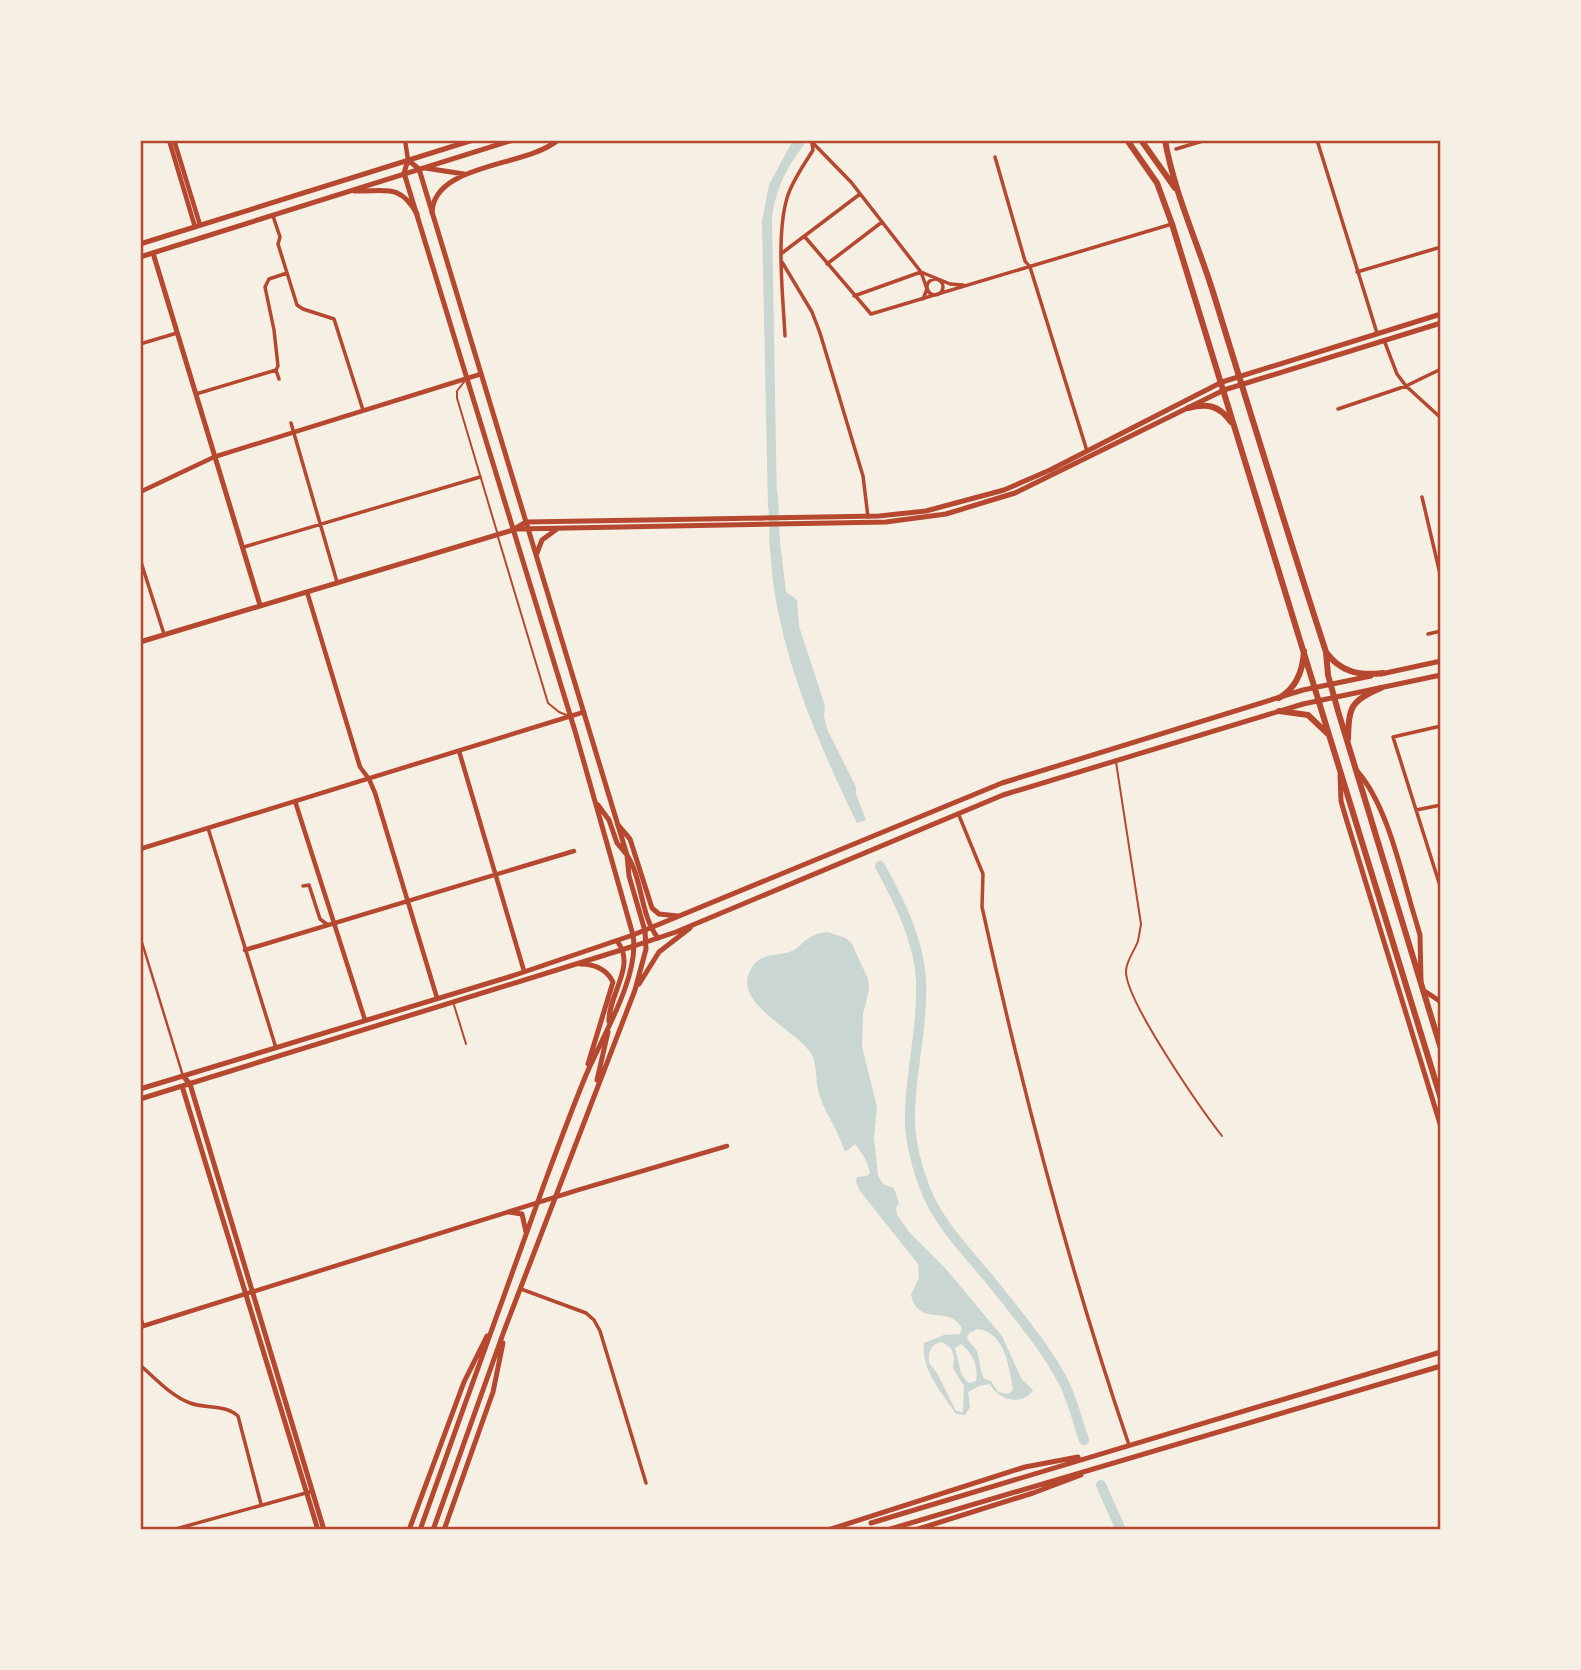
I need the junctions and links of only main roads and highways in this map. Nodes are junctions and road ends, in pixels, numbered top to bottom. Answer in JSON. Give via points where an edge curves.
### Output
{"nodes":[{"id":1,"x":473,"y":140,"type":"edge"},
{"id":2,"x":513,"y":140,"type":"edge"},
{"id":3,"x":558,"y":140,"type":"edge"},
{"id":4,"x":1127,"y":140,"type":"edge"},
{"id":5,"x":1141,"y":140,"type":"edge"},
{"id":6,"x":1165,"y":140,"type":"edge"},
{"id":7,"x":408,"y":160,"type":"junction"},
{"id":8,"x":419,"y":169,"type":"junction"},
{"id":9,"x":404,"y":173,"type":"junction"},
{"id":10,"x":467,"y":174,"type":"junction"},
{"id":11,"x":348,"y":190,"type":"junction"},
{"id":12,"x":1178,"y":192,"type":"junction"},
{"id":13,"x":417,"y":214,"type":"junction"},
{"id":14,"x":432,"y":214,"type":"junction"},
{"id":15,"x":140,"y":244,"type":"edge"},
{"id":16,"x":153,"y":253,"type":"junction"},
{"id":17,"x":140,"y":257,"type":"edge"},
{"id":18,"x":1441,"y":314,"type":"edge"},
{"id":19,"x":1441,"y":323,"type":"edge"},
{"id":20,"x":1239,"y":376,"type":"junction"},
{"id":21,"x":1222,"y":382,"type":"junction"},
{"id":22,"x":1241,"y":385,"type":"junction"},
{"id":23,"x":1224,"y":390,"type":"junction"},
{"id":24,"x":1188,"y":408,"type":"junction"},
{"id":25,"x":1233,"y":424,"type":"junction"},
{"id":26,"x":792,"y":521,"type":"junction"},
{"id":27,"x":758,"y":523,"type":"junction"},
{"id":28,"x":527,"y":526,"type":"junction"},
{"id":29,"x":560,"y":528,"type":"junction"},
{"id":30,"x":513,"y":530,"type":"junction"},
{"id":31,"x":537,"y":558,"type":"junction"},
{"id":32,"x":260,"y":605,"type":"junction"},
{"id":33,"x":140,"y":642,"type":"edge"},
{"id":34,"x":1304,"y":649,"type":"junction"},
{"id":35,"x":1326,"y":652,"type":"junction"},
{"id":36,"x":1441,"y":661,"type":"edge"},
{"id":37,"x":1383,"y":673,"type":"junction"},
{"id":38,"x":1441,"y":675,"type":"edge"},
{"id":39,"x":1331,"y":684,"type":"junction"},
{"id":40,"x":1316,"y":688,"type":"junction"},
{"id":41,"x":1381,"y":688,"type":"junction"},
{"id":42,"x":1334,"y":696,"type":"junction"},
{"id":43,"x":1279,"y":698,"type":"junction"},
{"id":44,"x":1319,"y":700,"type":"junction"},
{"id":45,"x":1279,"y":711,"type":"junction"},
{"id":46,"x":1330,"y":736,"type":"junction"},
{"id":47,"x":1348,"y":744,"type":"junction"},
{"id":48,"x":1339,"y":764,"type":"junction"},
{"id":49,"x":1357,"y":771,"type":"junction"},
{"id":50,"x":594,"y":801,"type":"junction"},
{"id":51,"x":618,"y":825,"type":"junction"},
{"id":52,"x":627,"y":855,"type":"junction"},
{"id":53,"x":685,"y":915,"type":"junction"},
{"id":54,"x":700,"y":922,"type":"junction"},
{"id":55,"x":652,"y":928,"type":"junction"},
{"id":56,"x":645,"y":931,"type":"junction"},
{"id":57,"x":633,"y":935,"type":"junction"},
{"id":58,"x":658,"y":938,"type":"junction"},
{"id":59,"x":617,"y":941,"type":"junction"},
{"id":60,"x":646,"y":942,"type":"junction"},
{"id":61,"x":634,"y":946,"type":"junction"},
{"id":62,"x":622,"y":950,"type":"junction"},
{"id":63,"x":579,"y":964,"type":"junction"},
{"id":64,"x":1422,"y":987,"type":"junction"},
{"id":65,"x":635,"y":990,"type":"junction"},
{"id":66,"x":1441,"y":1002,"type":"edge"},
{"id":67,"x":609,"y":1027,"type":"junction"},
{"id":68,"x":1441,"y":1049,"type":"edge"},
{"id":69,"x":183,"y":1076,"type":"junction"},
{"id":70,"x":585,"y":1077,"type":"junction"},
{"id":71,"x":190,"y":1084,"type":"junction"},
{"id":72,"x":183,"y":1086,"type":"junction"},
{"id":73,"x":597,"y":1086,"type":"junction"},
{"id":74,"x":140,"y":1088,"type":"edge"},
{"id":75,"x":140,"y":1099,"type":"edge"},
{"id":76,"x":1441,"y":1099,"type":"edge"},
{"id":77,"x":1441,"y":1127,"type":"edge"},
{"id":78,"x":509,"y":1212,"type":"road end"},
{"id":79,"x":530,"y":1226,"type":"junction"},
{"id":80,"x":543,"y":1231,"type":"junction"},
{"id":81,"x":527,"y":1233,"type":"junction"},
{"id":82,"x":493,"y":1327,"type":"junction"},
{"id":83,"x":505,"y":1331,"type":"junction"},
{"id":84,"x":1441,"y":1352,"type":"edge"},
{"id":85,"x":1441,"y":1366,"type":"edge"},
{"id":86,"x":1144,"y":1441,"type":"junction"},
{"id":87,"x":1105,"y":1452,"type":"junction"},
{"id":88,"x":1147,"y":1452,"type":"junction"},
{"id":89,"x":1109,"y":1463,"type":"junction"},
{"id":90,"x":310,"y":1492,"type":"junction"},
{"id":91,"x":872,"y":1523,"type":"dead end"},
{"id":92,"x":318,"y":1530,"type":"edge"},
{"id":93,"x":324,"y":1530,"type":"edge"},
{"id":94,"x":408,"y":1530,"type":"edge"},
{"id":95,"x":420,"y":1530,"type":"edge"},
{"id":96,"x":433,"y":1530,"type":"edge"},
{"id":97,"x":444,"y":1530,"type":"edge"},
{"id":98,"x":828,"y":1530,"type":"edge"},
{"id":99,"x":887,"y":1530,"type":"edge"},
{"id":100,"x":915,"y":1530,"type":"edge"}],
"edges":[{"from":1,"to":7,"type":"main road"},
{"from":2,"to":8,"type":"main road"},
{"from":3,"to":10,"type":"main road","via":[[537,153]]},
{"from":4,"to":21,"type":"highway","via":[[1157,183]]},
{"from":5,"to":12,"type":"highway"},
{"from":6,"to":12,"type":"highway"},
{"from":7,"to":8,"type":"main road"},
{"from":7,"to":9,"type":"main road"},
{"from":7,"to":15,"type":"main road"},
{"from":8,"to":9,"type":"main road"},
{"from":8,"to":10,"type":"main road"},
{"from":8,"to":14,"type":"main road"},
{"from":9,"to":11,"type":"main road"},
{"from":9,"to":13,"type":"main road"},
{"from":10,"to":14,"type":"main road","via":[[443,187]]},
{"from":11,"to":13,"type":"main road","via":[[393,190]]},
{"from":11,"to":16,"type":"main road"},
{"from":12,"to":20,"type":"highway"},
{"from":13,"to":30,"type":"main road"},
{"from":14,"to":28,"type":"main road"},
{"from":16,"to":17,"type":"main road"},
{"from":16,"to":32,"type":"main road"},
{"from":18,"to":20,"type":"main road"},
{"from":19,"to":22,"type":"main road"},
{"from":20,"to":21,"type":"main road"},
{"from":20,"to":22,"type":"highway"},
{"from":21,"to":23,"type":"highway"},
{"from":21,"to":26,"type":"main road","via":[[1027,481],[979,498],[917,513]]},
{"from":22,"to":23,"type":"main road"},
{"from":22,"to":35,"type":"highway"},
{"from":23,"to":24,"type":"main road"},
{"from":23,"to":25,"type":"highway"},
{"from":24,"to":25,"type":"highway","via":[[1211,405]]},
{"from":24,"to":26,"type":"main road","via":[[1041,481],[981,505],[895,522]]},
{"from":25,"to":34,"type":"highway"},
{"from":26,"to":27,"type":"main road"},
{"from":27,"to":28,"type":"main road"},
{"from":27,"to":29,"type":"main road"},
{"from":28,"to":29,"type":"main road"},
{"from":28,"to":30,"type":"main road"},
{"from":28,"to":31,"type":"main road"},
{"from":29,"to":31,"type":"main road","via":[[542,540]]},
{"from":30,"to":32,"type":"main road"},
{"from":30,"to":50,"type":"main road"},
{"from":31,"to":51,"type":"main road"},
{"from":32,"to":33,"type":"main road"},
{"from":34,"to":40,"type":"highway"},
{"from":34,"to":43,"type":"highway","via":[[1298,678]]},
{"from":35,"to":37,"type":"highway","via":[[1348,671]]},
{"from":35,"to":39,"type":"highway"},
{"from":36,"to":37,"type":"main road"},
{"from":37,"to":39,"type":"main road"},
{"from":38,"to":41,"type":"main road"},
{"from":39,"to":40,"type":"main road"},
{"from":39,"to":42,"type":"highway"},
{"from":40,"to":43,"type":"main road"},
{"from":40,"to":44,"type":"highway"},
{"from":41,"to":42,"type":"main road"},
{"from":41,"to":47,"type":"highway","via":[[1352,705]]},
{"from":42,"to":44,"type":"main road"},
{"from":42,"to":47,"type":"highway"},
{"from":43,"to":53,"type":"main road","via":[[1002,783]]},
{"from":44,"to":45,"type":"main road"},
{"from":44,"to":46,"type":"highway"},
{"from":45,"to":46,"type":"highway","via":[[1308,715]]},
{"from":45,"to":54,"type":"main road","via":[[1015,791]]},
{"from":46,"to":48,"type":"highway"},
{"from":47,"to":49,"type":"highway"},
{"from":48,"to":76,"type":"highway"},
{"from":48,"to":77,"type":"main road","via":[[1343,808]]},
{"from":49,"to":64,"type":"highway"},
{"from":49,"to":64,"type":"main road","via":[[1369,785],[1382,816],[1420,934]]},
{"from":50,"to":52,"type":"main road"},
{"from":50,"to":57,"type":"main road"},
{"from":51,"to":52,"type":"main road"},
{"from":51,"to":53,"type":"main road","via":[[630,839],[652,908],[664,915]]},
{"from":52,"to":55,"type":"main road"},
{"from":52,"to":56,"type":"main road"},
{"from":53,"to":55,"type":"main road"},
{"from":54,"to":58,"type":"main road"},
{"from":54,"to":65,"type":"main road","via":[[660,952]]},
{"from":55,"to":56,"type":"main road"},
{"from":55,"to":58,"type":"main road"},
{"from":56,"to":57,"type":"main road"},
{"from":56,"to":60,"type":"main road"},
{"from":57,"to":59,"type":"main road"},
{"from":57,"to":61,"type":"main road"},
{"from":58,"to":60,"type":"main road"},
{"from":59,"to":62,"type":"main road"},
{"from":59,"to":69,"type":"main road"},
{"from":60,"to":61,"type":"main road"},
{"from":60,"to":65,"type":"main road"},
{"from":61,"to":62,"type":"main road"},
{"from":61,"to":67,"type":"main road"},
{"from":62,"to":63,"type":"main road"},
{"from":62,"to":67,"type":"main road","via":[[624,967],[610,1008]]},
{"from":63,"to":70,"type":"main road","via":[[603,969],[613,982]]},
{"from":63,"to":71,"type":"main road"},
{"from":64,"to":66,"type":"main road"},
{"from":64,"to":68,"type":"highway"},
{"from":65,"to":73,"type":"main road"},
{"from":67,"to":70,"type":"main road"},
{"from":67,"to":73,"type":"main road"},
{"from":69,"to":71,"type":"main road"},
{"from":69,"to":72,"type":"main road"},
{"from":69,"to":74,"type":"main road"},
{"from":70,"to":79,"type":"main road"},
{"from":71,"to":72,"type":"main road"},
{"from":71,"to":90,"type":"main road"},
{"from":72,"to":75,"type":"main road"},
{"from":72,"to":90,"type":"main road"},
{"from":73,"to":80,"type":"main road"},
{"from":78,"to":81,"type":"main road","via":[[522,1214]]},
{"from":79,"to":80,"type":"main road"},
{"from":79,"to":81,"type":"main road"},
{"from":80,"to":83,"type":"main road"},
{"from":81,"to":82,"type":"main road"},
{"from":82,"to":94,"type":"main road","via":[[464,1382]]},
{"from":82,"to":95,"type":"main road"},
{"from":83,"to":96,"type":"main road"},
{"from":83,"to":97,"type":"main road","via":[[493,1392]]},
{"from":84,"to":86,"type":"main road"},
{"from":85,"to":88,"type":"main road"},
{"from":86,"to":87,"type":"main road"},
{"from":86,"to":88,"type":"main road"},
{"from":87,"to":91,"type":"main road"},
{"from":87,"to":98,"type":"main road","via":[[1025,1467]]},
{"from":88,"to":89,"type":"main road"},
{"from":89,"to":99,"type":"main road"},
{"from":89,"to":100,"type":"main road","via":[[1033,1493]]},
{"from":90,"to":92,"type":"main road"},
{"from":90,"to":93,"type":"main road"}]}
